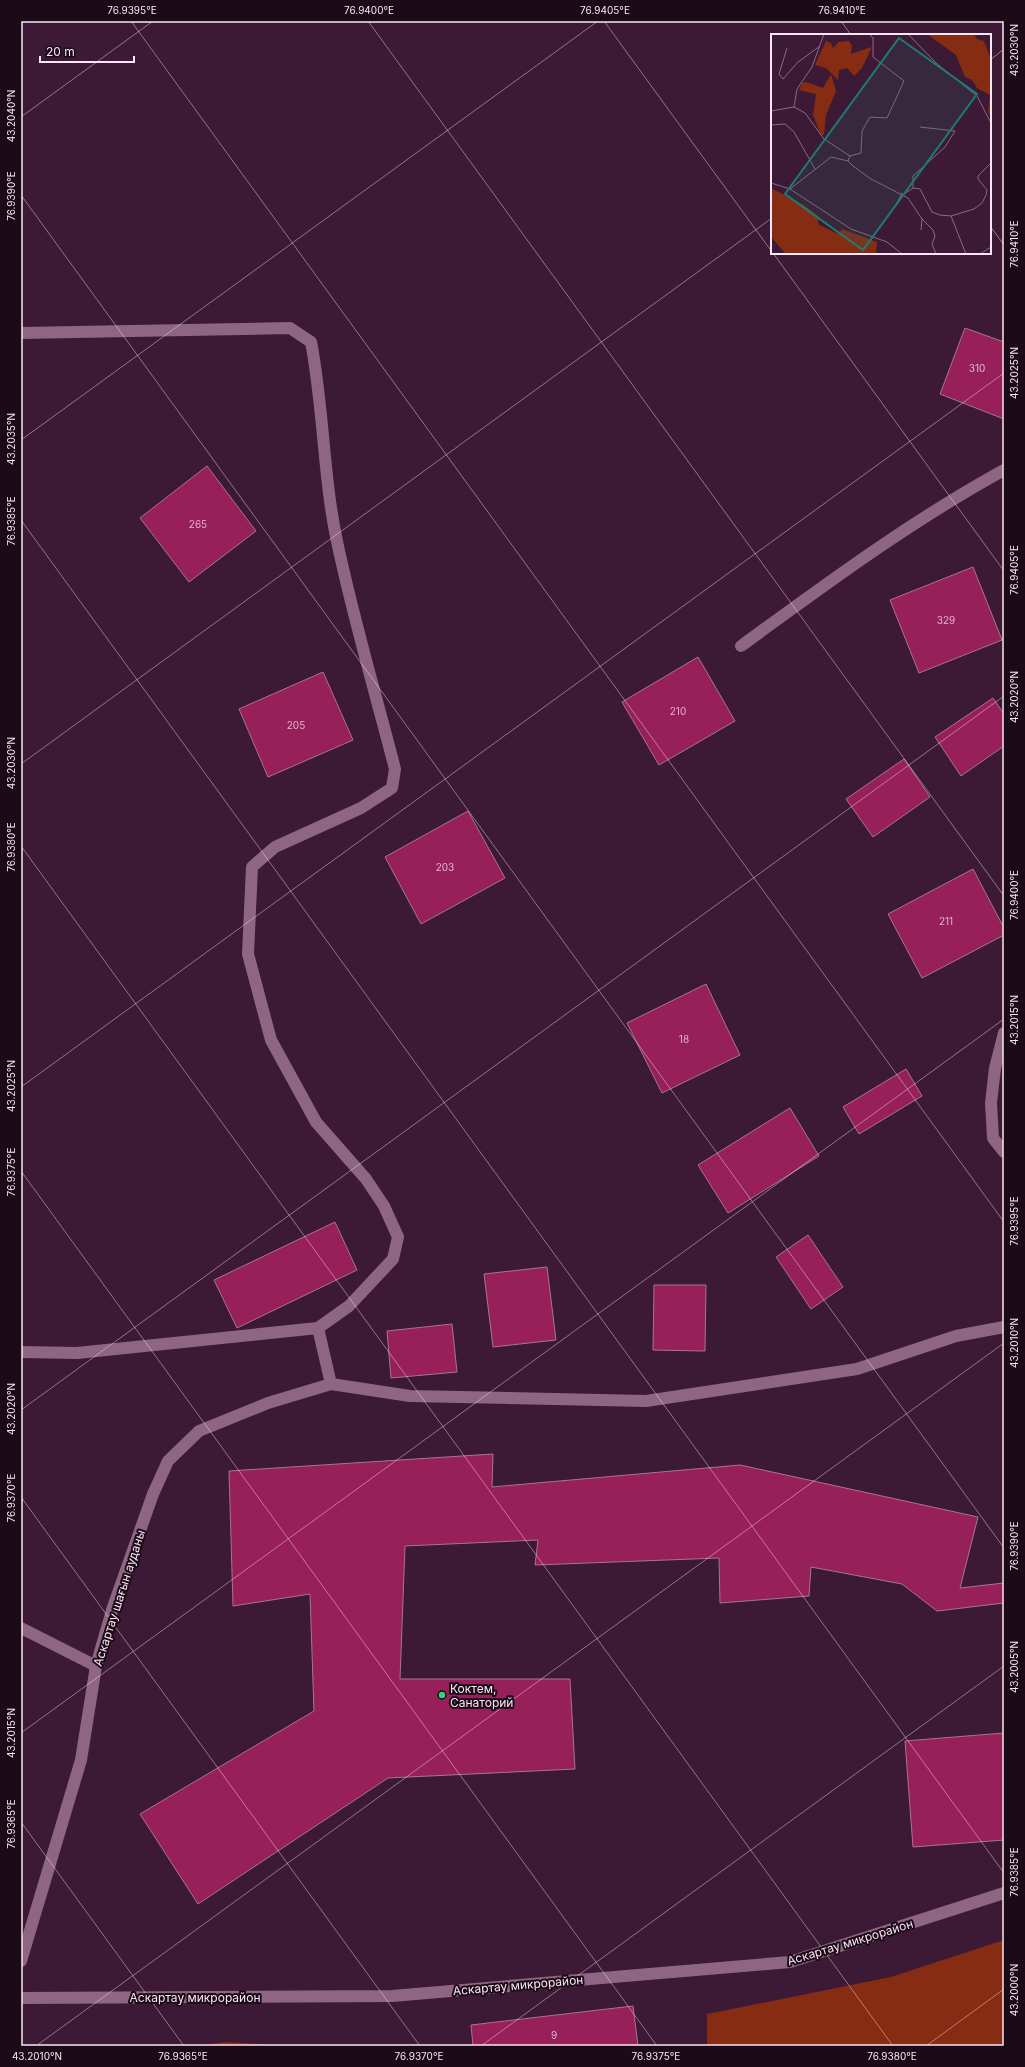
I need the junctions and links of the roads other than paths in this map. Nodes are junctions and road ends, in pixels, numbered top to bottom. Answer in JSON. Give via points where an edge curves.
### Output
{"nodes":[{"id":1,"x":21,"y":333,"type":"edge"},
{"id":2,"x":1004,"y":470,"type":"edge"},
{"id":3,"x":741,"y":646,"type":"dead end"},
{"id":4,"x":1004,"y":1033,"type":"edge"},
{"id":5,"x":1004,"y":1152,"type":"edge"},
{"id":6,"x":1004,"y":1327,"type":"edge"},
{"id":7,"x":318,"y":1328,"type":"junction"},
{"id":8,"x":21,"y":1352,"type":"edge"},
{"id":9,"x":331,"y":1384,"type":"junction"},
{"id":10,"x":21,"y":1628,"type":"edge"},
{"id":11,"x":96,"y":1666,"type":"junction"},
{"id":12,"x":1004,"y":1893,"type":"edge"},
{"id":13,"x":21,"y":1961,"type":"edge"},
{"id":14,"x":21,"y":1998,"type":"edge"}],
"edges":[{"from":1,"to":7,"type":"street","via":[[290,328],[312,342],[338,545],[395,769],[392,788],[361,808],[275,847],[252,867],[248,954],[271,1040],[316,1122],[366,1179],[384,1206],[398,1237],[393,1259],[349,1306]]},
{"from":2,"to":3,"type":"street","via":[[855,564]]},
{"from":4,"to":5,"type":"street","via":[[995,1068],[991,1103],[993,1138]]},
{"from":6,"to":9,"type":"street","via":[[956,1336],[857,1369],[646,1401],[410,1396]]},
{"from":7,"to":8,"type":"street","via":[[77,1353]]},
{"from":7,"to":9,"type":"street"},
{"from":9,"to":11,"type":"street","name":"Аскартау шағын ауданы","via":[[268,1403],[199,1431],[168,1461],[153,1494],[113,1607]]},
{"from":10,"to":11,"type":"street"},
{"from":11,"to":13,"type":"street","name":"Аскартау шағын ауданы","via":[[81,1760]]},
{"from":12,"to":14,"type":"street","name":"Аскартау микрорайон","via":[[790,1962],[392,1996]]}]}
